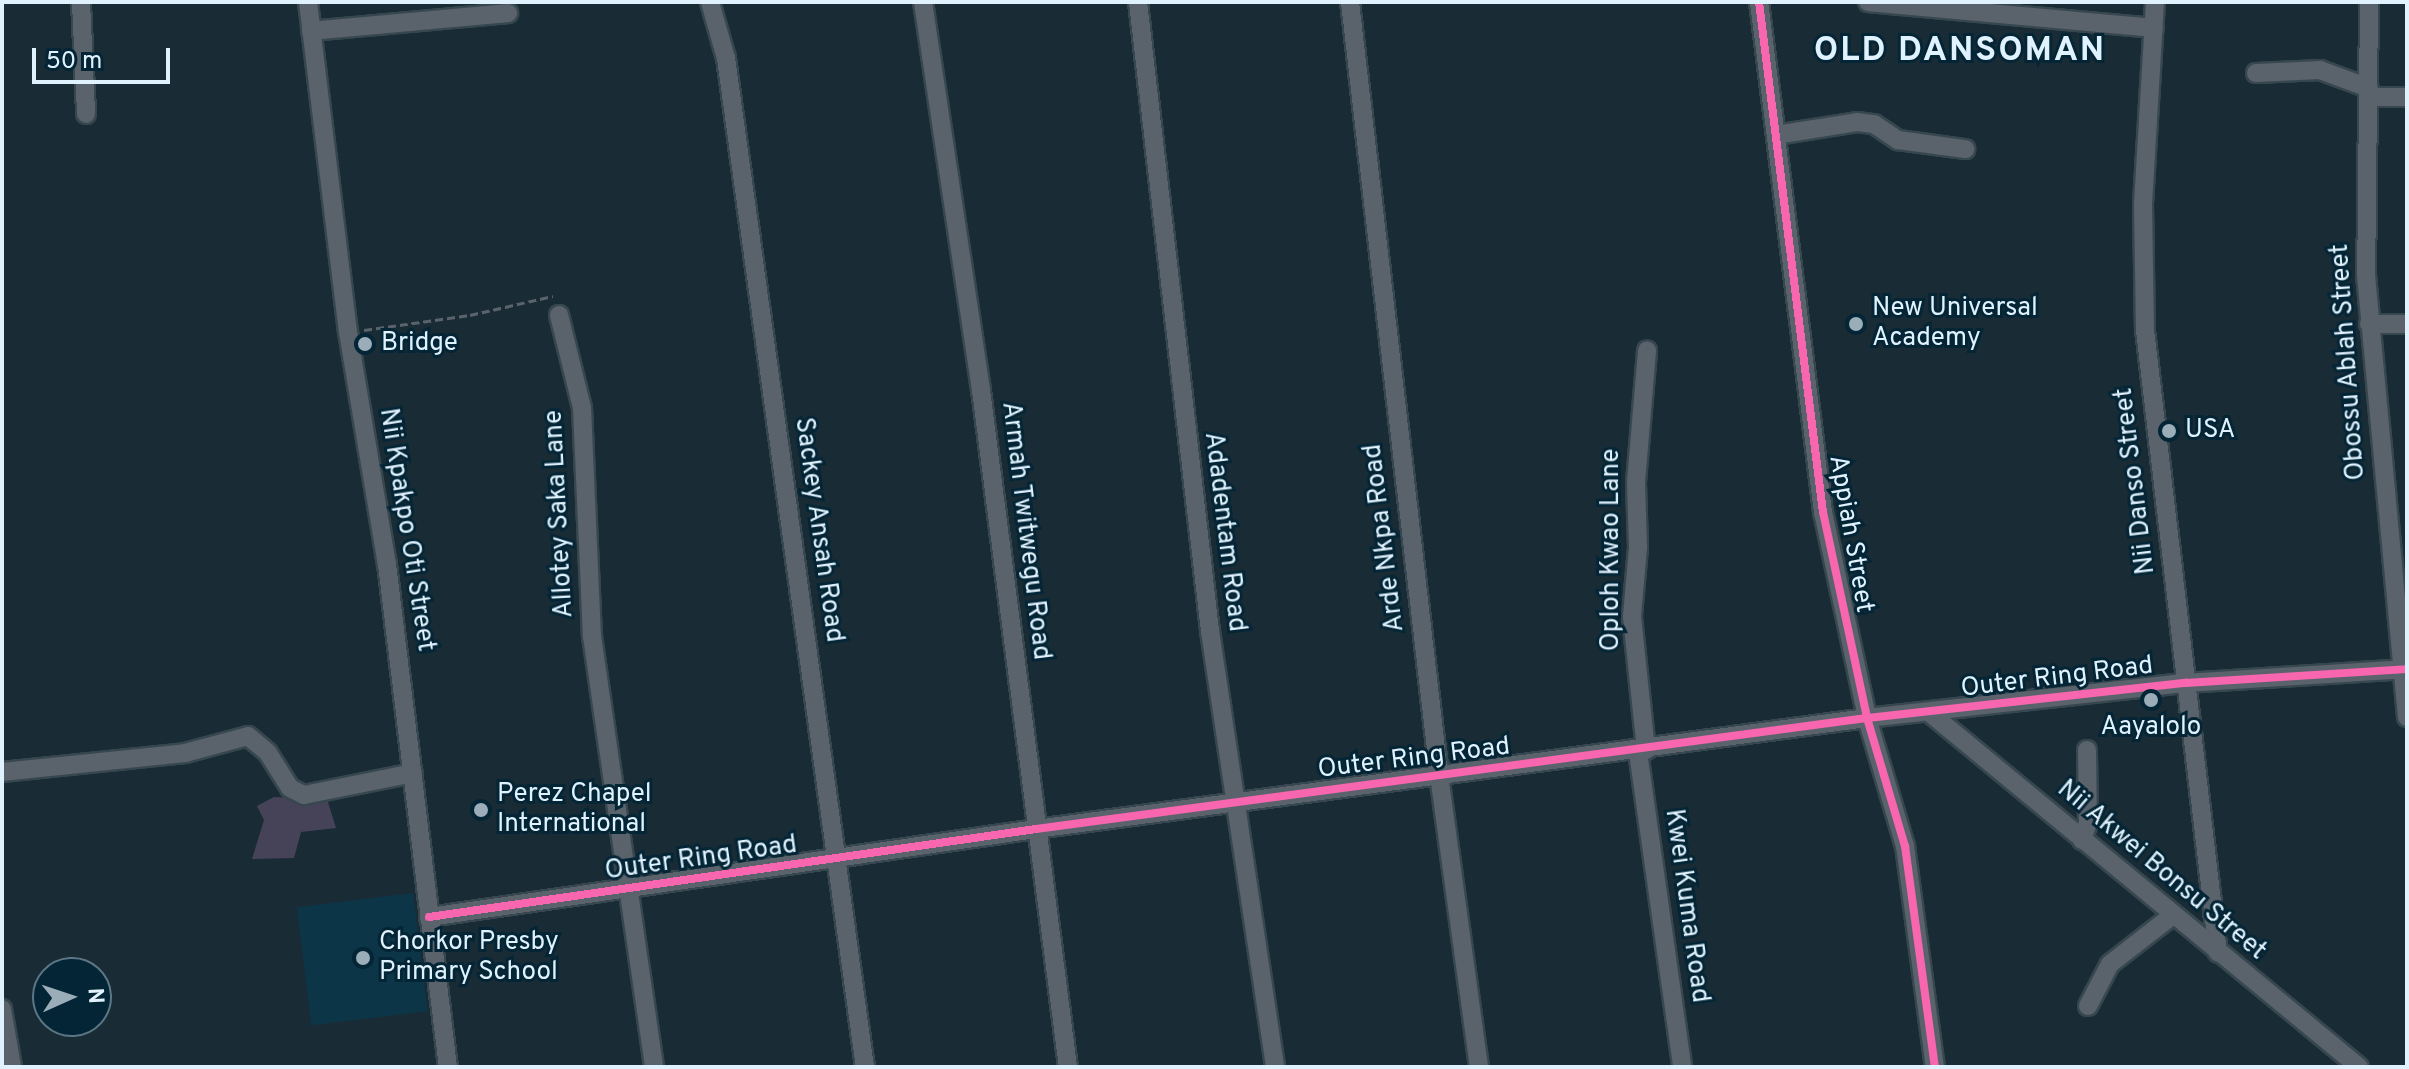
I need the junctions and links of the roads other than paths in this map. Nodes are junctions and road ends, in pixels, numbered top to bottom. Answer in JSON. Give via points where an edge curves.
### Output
{"nodes":[{"id":1,"x":81,"y":2,"type":"edge"},
{"id":2,"x":308,"y":2,"type":"edge"},
{"id":3,"x":710,"y":2,"type":"edge"},
{"id":4,"x":923,"y":2,"type":"edge"},
{"id":5,"x":1138,"y":2,"type":"edge"},
{"id":6,"x":1350,"y":2,"type":"edge"},
{"id":7,"x":1759,"y":2,"type":"edge"},
{"id":8,"x":1868,"y":2,"type":"edge"},
{"id":9,"x":2155,"y":2,"type":"edge"},
{"id":10,"x":2369,"y":2,"type":"edge"},
{"id":11,"x":508,"y":13,"type":"dead end"},
{"id":12,"x":2154,"y":28,"type":"junction"},
{"id":13,"x":311,"y":31,"type":"junction"},
{"id":14,"x":2256,"y":73,"type":"dead end"},
{"id":15,"x":2369,"y":92,"type":"junction"},
{"id":16,"x":2407,"y":97,"type":"edge"},
{"id":17,"x":86,"y":114,"type":"dead end"},
{"id":18,"x":1776,"y":135,"type":"junction"},
{"id":19,"x":1965,"y":149,"type":"dead end"},
{"id":20,"x":559,"y":315,"type":"road end"},
{"id":21,"x":2369,"y":324,"type":"junction"},
{"id":22,"x":2407,"y":324,"type":"edge"},
{"id":23,"x":1647,"y":350,"type":"dead end"},
{"id":24,"x":2404,"y":669,"type":"edge"},
{"id":25,"x":2186,"y":683,"type":"junction"},
{"id":26,"x":1930,"y":713,"type":"junction"},
{"id":27,"x":2407,"y":717,"type":"edge"},
{"id":28,"x":1867,"y":718,"type":"junction"},
{"id":29,"x":2087,"y":750,"type":"dead end"},
{"id":30,"x":1642,"y":751,"type":"junction"},
{"id":31,"x":2,"y":772,"type":"edge"},
{"id":32,"x":413,"y":773,"type":"junction"},
{"id":33,"x":1439,"y":775,"type":"junction"},
{"id":34,"x":1237,"y":803,"type":"junction"},
{"id":35,"x":1036,"y":829,"type":"junction"},
{"id":36,"x":2082,"y":840,"type":"junction"},
{"id":37,"x":838,"y":859,"type":"junction"},
{"id":38,"x":627,"y":891,"type":"junction"},
{"id":39,"x":2173,"y":915,"type":"junction"},
{"id":40,"x":429,"y":917,"type":"junction"},
{"id":41,"x":2218,"y":953,"type":"junction"},
{"id":42,"x":2088,"y":1006,"type":"dead end"},
{"id":43,"x":2,"y":1009,"type":"edge"},
{"id":44,"x":12,"y":1067,"type":"edge"},
{"id":45,"x":448,"y":1067,"type":"edge"},
{"id":46,"x":654,"y":1067,"type":"edge"},
{"id":47,"x":865,"y":1067,"type":"edge"},
{"id":48,"x":1068,"y":1067,"type":"edge"},
{"id":49,"x":1275,"y":1067,"type":"edge"},
{"id":50,"x":1479,"y":1067,"type":"edge"},
{"id":51,"x":1682,"y":1067,"type":"edge"},
{"id":52,"x":1935,"y":1067,"type":"edge"},
{"id":53,"x":2359,"y":1067,"type":"edge"}],
"edges":[{"from":1,"to":17,"type":"street"},
{"from":2,"to":13,"type":"street","name":"Nii Kpakpo Oti Street"},
{"from":3,"to":37,"type":"street","name":"Sackey Ansah Road","via":[[726,58]]},
{"from":4,"to":35,"type":"street","name":"Armah Twitwegu Road","via":[[981,390]]},
{"from":5,"to":34,"type":"street","name":"Adadentam Road","via":[[1208,615]]},
{"from":6,"to":33,"type":"street","name":"Arde Nkpa Road"},
{"from":7,"to":18,"type":"street","name":"Appiah Street"},
{"from":8,"to":12,"type":"street"},
{"from":9,"to":12,"type":"street","name":"Nii Danso Street"},
{"from":10,"to":15,"type":"street","name":"Obossu Ablah Street"},
{"from":11,"to":13,"type":"street"},
{"from":12,"to":25,"type":"street","name":"Nii Danso Street","via":[[2143,204],[2144,301]]},
{"from":13,"to":32,"type":"street","name":"Nii Kpakpo Oti Street","via":[[348,332],[387,564]]},
{"from":14,"to":15,"type":"street","via":[[2320,70]]},
{"from":15,"to":16,"type":"street"},
{"from":15,"to":21,"type":"street","name":"Obossu Ablah Street"},
{"from":18,"to":19,"type":"street","via":[[1857,122],[1874,124],[1898,140]]},
{"from":18,"to":28,"type":"street","name":"Appiah Street","via":[[1823,512]]},
{"from":20,"to":38,"type":"street","name":"Allotey Saka Lane","via":[[582,408],[592,636]]},
{"from":21,"to":22,"type":"street"},
{"from":21,"to":24,"type":"street","name":"Obossu Ablah Street"},
{"from":23,"to":30,"type":"street","name":"Oploh Kwao Lane","via":[[1632,616]]},
{"from":24,"to":25,"type":"street","name":"Outer Ring Road"},
{"from":24,"to":27,"type":"street","name":"Obossu Ablah Street"},
{"from":25,"to":26,"type":"street","name":"Outer Ring Road"},
{"from":25,"to":41,"type":"street","name":"Nii Danso Street"},
{"from":26,"to":28,"type":"street","name":"Outer Ring Road"},
{"from":26,"to":36,"type":"street","name":"Nii Akwei Bonsu Street"},
{"from":28,"to":30,"type":"street","name":"Outer Ring Road"},
{"from":28,"to":52,"type":"street","name":"Appiah Street","via":[[1905,846]]},
{"from":29,"to":36,"type":"street","via":[[2088,823]]},
{"from":30,"to":33,"type":"street","name":"Outer Ring Road"},
{"from":30,"to":51,"type":"street","name":"Kwei Kuma Road"},
{"from":31,"to":32,"type":"street","via":[[185,753],[248,736],[276,763],[290,788],[304,795]]},
{"from":32,"to":40,"type":"street","name":"Nii Kpakpo Oti Street"},
{"from":33,"to":34,"type":"street","name":"Outer Ring Road"},
{"from":33,"to":50,"type":"street","name":"Arde Nkpa Road"},
{"from":34,"to":35,"type":"street","name":"Outer Ring Road"},
{"from":34,"to":49,"type":"street","name":"Adadentam Road"},
{"from":35,"to":37,"type":"street","name":"Outer Ring Road"},
{"from":35,"to":48,"type":"street","name":"Armah Twitwegu Road"},
{"from":36,"to":39,"type":"street","name":"Nii Akwei Bonsu Street"},
{"from":37,"to":38,"type":"street","name":"Outer Ring Road"},
{"from":37,"to":47,"type":"street","name":"Sackey Ansah Road"},
{"from":38,"to":40,"type":"street","name":"Outer Ring Road"},
{"from":38,"to":46,"type":"street","name":"Allotey Saka Lane"},
{"from":39,"to":41,"type":"street","name":"Nii Akwei Bonsu Street"},
{"from":39,"to":42,"type":"street","via":[[2110,964]]},
{"from":40,"to":45,"type":"street","name":"Nii Kpakpo Oti Street"},
{"from":41,"to":53,"type":"street","name":"Nii Akwei Bonsu Street"},
{"from":43,"to":44,"type":"street"}]}
